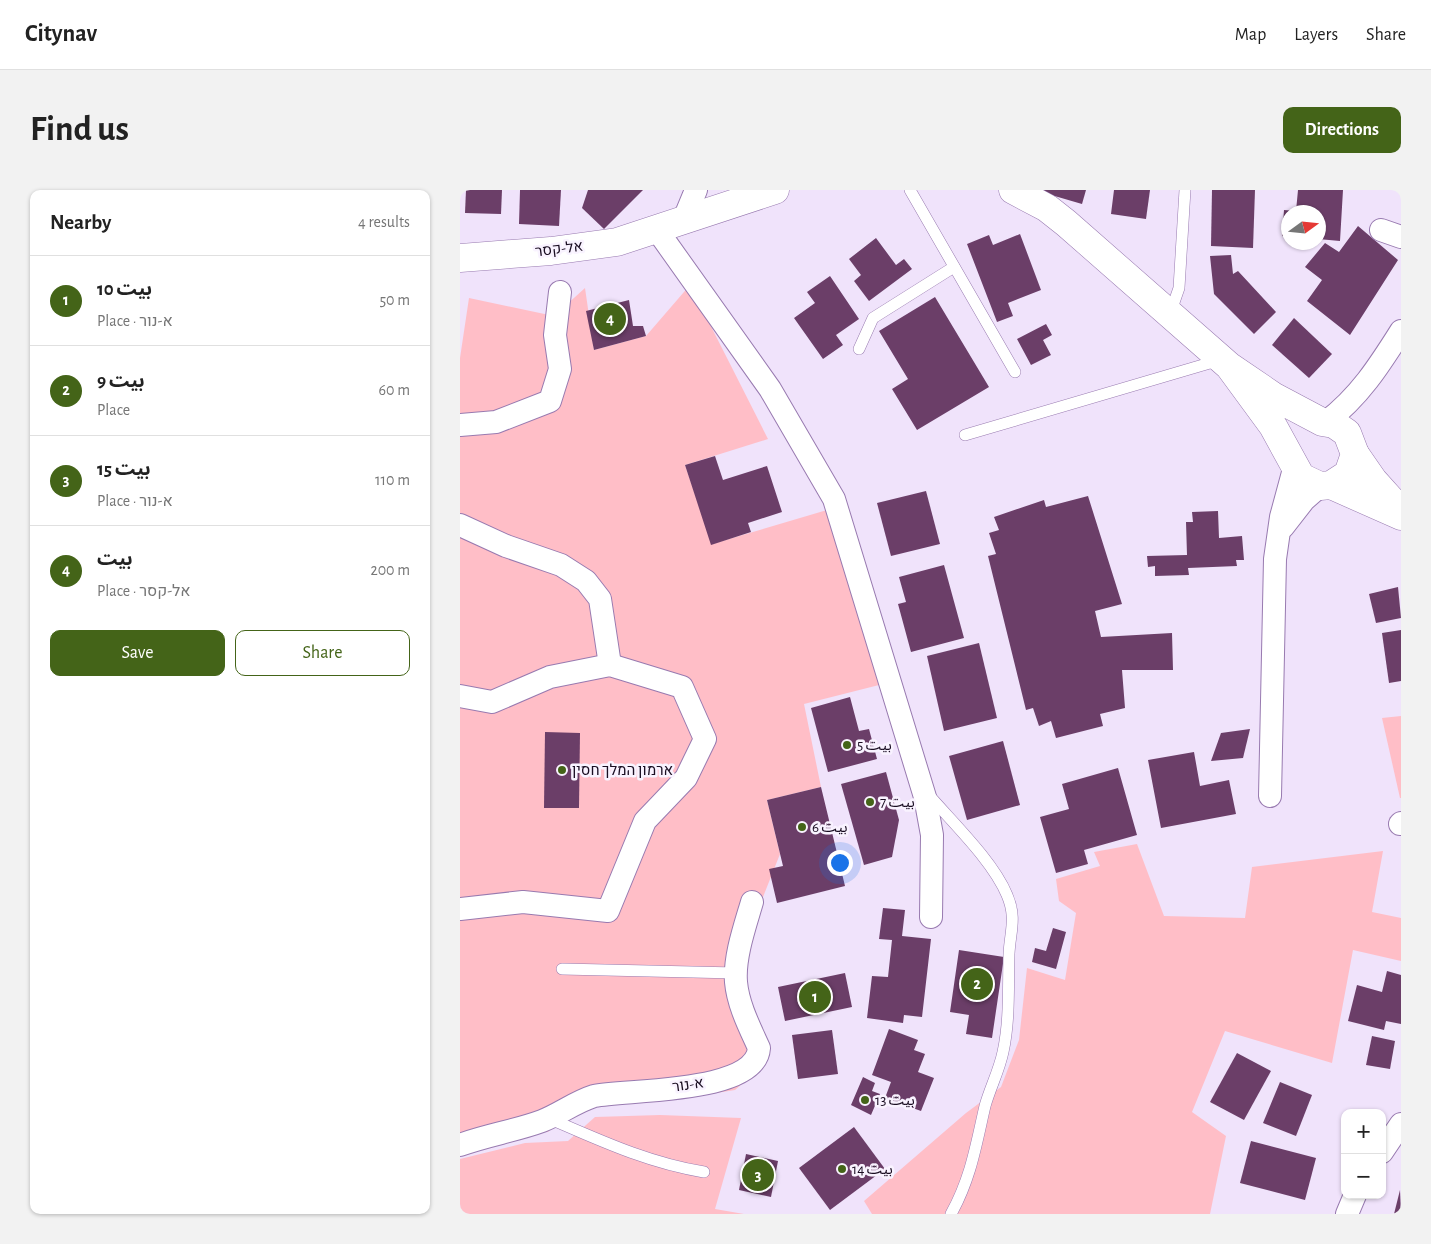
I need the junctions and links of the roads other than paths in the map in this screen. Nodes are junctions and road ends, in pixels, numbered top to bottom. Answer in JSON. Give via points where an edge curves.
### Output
{"nodes":[{"id":1,"x":696,"y":190,"type":"edge"},
{"id":2,"x":775,"y":190,"type":"edge"},
{"id":3,"x":910,"y":190,"type":"edge"},
{"id":4,"x":1014,"y":190,"type":"edge"},
{"id":5,"x":1185,"y":190,"type":"edge"},
{"id":6,"x":684,"y":219,"type":"junction"},
{"id":7,"x":657,"y":230,"type":"junction"},
{"id":8,"x":460,"y":258,"type":"edge"},
{"id":9,"x":954,"y":267,"type":"junction"},
{"id":10,"x":560,"y":292,"type":"dead end"},
{"id":11,"x":1170,"y":314,"type":"junction"},
{"id":12,"x":1401,"y":331,"type":"edge"},
{"id":13,"x":859,"y":349,"type":"dead end"},
{"id":14,"x":1225,"y":362,"type":"junction"},
{"id":15,"x":1015,"y":372,"type":"dead end"},
{"id":16,"x":1371,"y":378,"type":"junction"},
{"id":17,"x":1324,"y":422,"type":"junction"},
{"id":18,"x":460,"y":425,"type":"edge"},
{"id":19,"x":965,"y":435,"type":"dead end"},
{"id":20,"x":1353,"y":447,"type":"junction"},
{"id":21,"x":1293,"y":464,"type":"junction"},
{"id":22,"x":1326,"y":485,"type":"junction"},
{"id":23,"x":1401,"y":511,"type":"edge"},
{"id":24,"x":1401,"y":516,"type":"edge"},
{"id":25,"x":460,"y":525,"type":"edge"},
{"id":26,"x":1277,"y":539,"type":"junction"},
{"id":27,"x":610,"y":665,"type":"junction"},
{"id":28,"x":460,"y":696,"type":"edge"},
{"id":29,"x":922,"y":786,"type":"junction"},
{"id":30,"x":1270,"y":796,"type":"dead end"},
{"id":31,"x":752,"y":902,"type":"dead end"},
{"id":32,"x":460,"y":909,"type":"edge"},
{"id":33,"x":931,"y":917,"type":"dead end"},
{"id":34,"x":562,"y":969,"type":"dead end"},
{"id":35,"x":736,"y":973,"type":"junction"},
{"id":36,"x":548,"y":1118,"type":"junction"},
{"id":37,"x":1401,"y":1124,"type":"edge"},
{"id":38,"x":460,"y":1145,"type":"edge"},
{"id":39,"x":1386,"y":1146,"type":"edge"},
{"id":40,"x":704,"y":1172,"type":"dead end"},
{"id":41,"x":1353,"y":1199,"type":"edge"},
{"id":42,"x":951,"y":1214,"type":"edge"},
{"id":43,"x":1347,"y":1214,"type":"edge"}],
"edges":[{"from":1,"to":6,"type":"street"},
{"from":2,"to":6,"type":"street","name":"אל-קסר"},
{"from":3,"to":9,"type":"lane"},
{"from":4,"to":11,"type":"street","via":[[1054,213]]},
{"from":5,"to":11,"type":"lane","via":[[1180,288]]},
{"from":6,"to":7,"type":"street","name":"אל-קסר"},
{"from":7,"to":8,"type":"street","name":"אל-קסר","via":[[617,242]]},
{"from":7,"to":29,"type":"street","via":[[770,389],[834,499]]},
{"from":9,"to":13,"type":"lane","via":[[873,318]]},
{"from":9,"to":15,"type":"lane"},
{"from":10,"to":18,"type":"street","via":[[555,335],[560,368],[550,401],[496,422]]},
{"from":11,"to":14,"type":"street"},
{"from":12,"to":16,"type":"street"},
{"from":14,"to":17,"type":"street","via":[[1272,396]]},
{"from":14,"to":19,"type":"lane"},
{"from":14,"to":21,"type":"street","via":[[1273,426]]},
{"from":16,"to":17,"type":"street","via":[[1353,400]]},
{"from":16,"to":20,"type":"street","via":[[1359,408]]},
{"from":17,"to":20,"type":"street","via":[[1341,428]]},
{"from":17,"to":21,"type":"street","via":[[1311,424],[1298,434],[1291,448]]},
{"from":20,"to":22,"type":"street","via":[[1353,464],[1348,474]]},
{"from":20,"to":23,"type":"street","via":[[1373,480]]},
{"from":21,"to":22,"type":"street","via":[[1305,480]]},
{"from":21,"to":26,"type":"street"},
{"from":22,"to":24,"type":"street"},
{"from":22,"to":26,"type":"street","via":[[1291,514]]},
{"from":25,"to":27,"type":"street","via":[[506,546],[561,565],[586,581],[600,599]]},
{"from":26,"to":30,"type":"street"},
{"from":27,"to":28,"type":"street","via":[[550,677],[492,702]]},
{"from":27,"to":32,"type":"street","via":[[682,688],[705,738],[686,778],[645,821],[608,911],[523,902]]},
{"from":29,"to":33,"type":"street","via":[[932,835]]},
{"from":29,"to":42,"type":"lane","via":[[990,868],[1007,895],[1014,922],[1009,951],[1003,1053],[986,1105],[973,1164]]},
{"from":31,"to":35,"type":"street","name":"א-נור"},
{"from":34,"to":35,"type":"lane"},
{"from":35,"to":36,"type":"street","name":"א-נור","via":[[738,995],[759,1048],[758,1057],[751,1066],[732,1076],[706,1083],[594,1096]]},
{"from":36,"to":38,"type":"street","name":"א-נור"},
{"from":36,"to":40,"type":"lane","via":[[634,1155]]},
{"from":37,"to":39,"type":"street"},
{"from":41,"to":43,"type":"street"}]}
